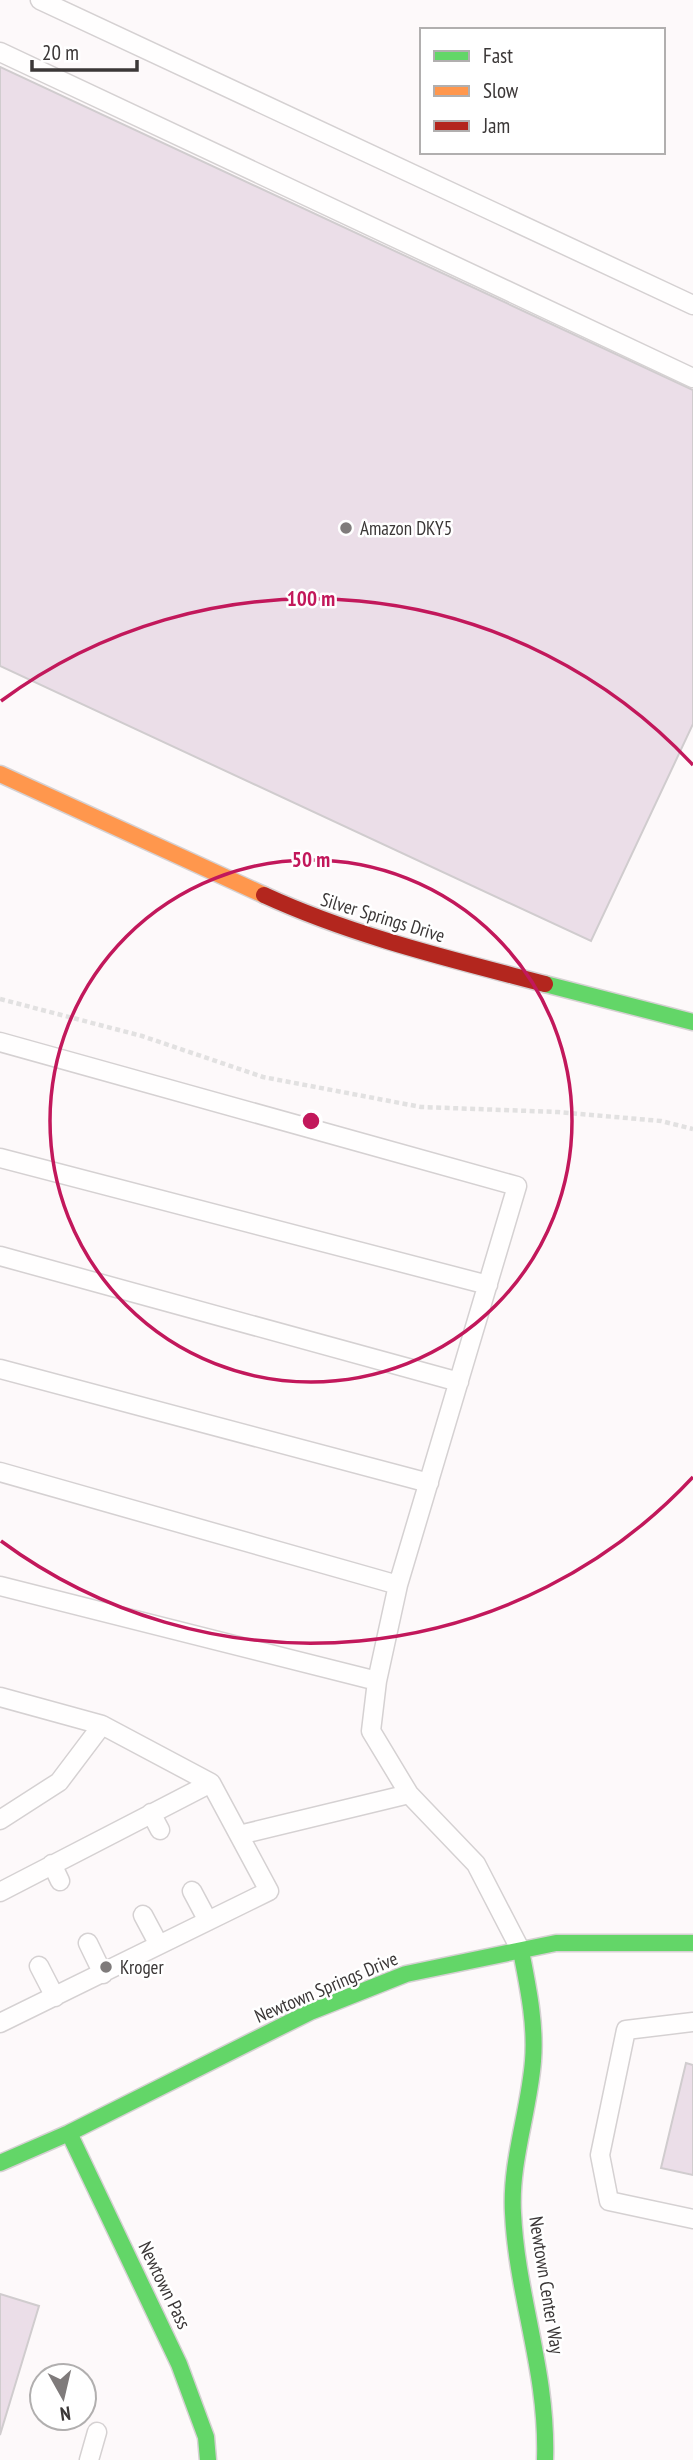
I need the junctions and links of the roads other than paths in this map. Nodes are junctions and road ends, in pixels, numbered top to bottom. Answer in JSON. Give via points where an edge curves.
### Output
{"nodes":[{"id":1,"x":40,"y":0,"type":"edge"},
{"id":2,"x":0,"y":52,"type":"edge"},
{"id":3,"x":693,"y":305,"type":"edge"},
{"id":4,"x":693,"y":378,"type":"edge"},
{"id":5,"x":0,"y":774,"type":"edge"},
{"id":6,"x":693,"y":1022,"type":"edge"},
{"id":7,"x":0,"y":1042,"type":"edge"},
{"id":8,"x":0,"y":1158,"type":"edge"},
{"id":9,"x":0,"y":1256,"type":"edge"},
{"id":10,"x":488,"y":1285,"type":"junction"},
{"id":11,"x":0,"y":1369,"type":"edge"},
{"id":12,"x":459,"y":1382,"type":"junction"},
{"id":13,"x":0,"y":1472,"type":"edge"},
{"id":14,"x":429,"y":1483,"type":"junction"},
{"id":15,"x":0,"y":1586,"type":"edge"},
{"id":16,"x":398,"y":1586,"type":"junction"},
{"id":17,"x":377,"y":1681,"type":"junction"},
{"id":18,"x":0,"y":1697,"type":"edge"},
{"id":19,"x":102,"y":1726,"type":"junction"},
{"id":20,"x":211,"y":1783,"type":"junction"},
{"id":21,"x":409,"y":1794,"type":"junction"},
{"id":22,"x":151,"y":1813,"type":"junction"},
{"id":23,"x":2,"y":1818,"type":"edge"},
{"id":24,"x":160,"y":1830,"type":"dead end"},
{"id":25,"x":239,"y":1835,"type":"junction"},
{"id":26,"x":192,"y":1891,"type":"dead end"},
{"id":27,"x":4,"y":1896,"type":"edge"},
{"id":28,"x":143,"y":1915,"type":"dead end"},
{"id":29,"x":208,"y":1922,"type":"junction"},
{"id":30,"x":88,"y":1943,"type":"dead end"},
{"id":31,"x":693,"y":1943,"type":"edge"},
{"id":32,"x":159,"y":1945,"type":"junction"},
{"id":33,"x":522,"y":1951,"type":"junction"},
{"id":34,"x":39,"y":1966,"type":"dead end"},
{"id":35,"x":103,"y":1974,"type":"junction"},
{"id":36,"x":55,"y":1997,"type":"junction"},
{"id":37,"x":693,"y":2022,"type":"edge"},
{"id":38,"x":0,"y":2023,"type":"edge"},
{"id":39,"x":69,"y":2133,"type":"junction"},
{"id":40,"x":0,"y":2164,"type":"edge"},
{"id":41,"x":693,"y":2219,"type":"edge"},
{"id":42,"x":97,"y":2432,"type":"dead end"},
{"id":43,"x":89,"y":2460,"type":"edge"},
{"id":44,"x":208,"y":2460,"type":"edge"},
{"id":45,"x":545,"y":2460,"type":"edge"}],
"edges":[{"from":1,"to":3,"type":"lane"},
{"from":2,"to":4,"type":"lane"},
{"from":5,"to":6,"type":"street","name":"Silver Springs Drive","via":[[307,915],[426,953]]},
{"from":7,"to":10,"type":"lane","via":[[517,1186]]},
{"from":8,"to":10,"type":"lane"},
{"from":9,"to":12,"type":"lane"},
{"from":10,"to":12,"type":"lane"},
{"from":11,"to":14,"type":"lane"},
{"from":12,"to":14,"type":"lane"},
{"from":13,"to":16,"type":"lane"},
{"from":14,"to":16,"type":"lane"},
{"from":15,"to":17,"type":"lane"},
{"from":16,"to":17,"type":"lane"},
{"from":17,"to":21,"type":"lane","via":[[371,1731]]},
{"from":18,"to":19,"type":"lane"},
{"from":19,"to":20,"type":"lane"},
{"from":19,"to":23,"type":"lane","via":[[59,1782]]},
{"from":20,"to":22,"type":"lane"},
{"from":20,"to":25,"type":"lane"},
{"from":21,"to":25,"type":"lane"},
{"from":21,"to":33,"type":"lane","via":[[476,1864]]},
{"from":22,"to":24,"type":"lane"},
{"from":22,"to":27,"type":"lane","via":[[106,1845]]},
{"from":25,"to":29,"type":"lane","via":[[269,1891]]},
{"from":26,"to":29,"type":"lane"},
{"from":28,"to":32,"type":"lane"},
{"from":29,"to":32,"type":"lane"},
{"from":30,"to":35,"type":"lane"},
{"from":31,"to":33,"type":"street","name":"Newtown Springs Drive","via":[[556,1943]]},
{"from":32,"to":35,"type":"lane"},
{"from":33,"to":39,"type":"street","name":"Newtown Springs Drive","via":[[406,1974],[310,2012]]},
{"from":33,"to":45,"type":"street","name":"Newtown Center Way","via":[[533,2018],[534,2060],[515,2172],[513,2215],[544,2397]]},
{"from":34,"to":36,"type":"lane"},
{"from":35,"to":36,"type":"lane"},
{"from":36,"to":38,"type":"lane"},
{"from":37,"to":41,"type":"lane","via":[[626,2031],[600,2155],[609,2201]]},
{"from":39,"to":40,"type":"street","name":"Newtown Springs Drive"},
{"from":39,"to":44,"type":"street","name":"Newtown Pass","via":[[179,2364],[206,2437]]},
{"from":42,"to":43,"type":"lane"}]}
